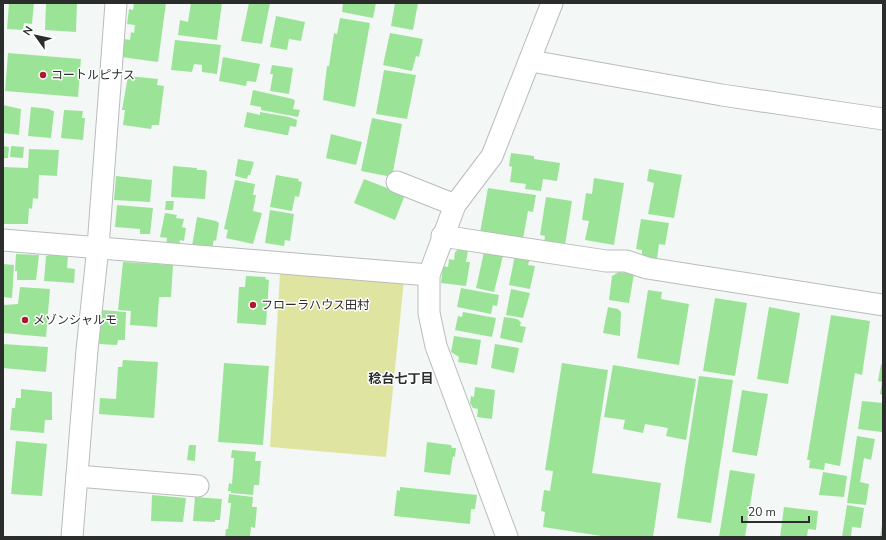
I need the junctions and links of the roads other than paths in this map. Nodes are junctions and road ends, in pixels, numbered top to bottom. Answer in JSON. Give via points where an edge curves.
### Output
{"nodes":[{"id":1,"x":116,"y":3,"type":"edge"},
{"id":2,"x":552,"y":3,"type":"edge"},
{"id":3,"x":531,"y":61,"type":"junction"},
{"id":4,"x":883,"y":119,"type":"edge"},
{"id":5,"x":397,"y":182,"type":"dead end"},
{"id":6,"x":455,"y":205,"type":"junction"},
{"id":7,"x":442,"y":236,"type":"junction"},
{"id":8,"x":3,"y":240,"type":"edge"},
{"id":9,"x":98,"y":247,"type":"junction"},
{"id":10,"x":429,"y":275,"type":"junction"},
{"id":11,"x":883,"y":305,"type":"edge"},
{"id":12,"x":77,"y":476,"type":"junction"},
{"id":13,"x":198,"y":486,"type":"dead end"},
{"id":14,"x":72,"y":537,"type":"edge"},
{"id":15,"x":510,"y":537,"type":"edge"}],
"edges":[{"from":1,"to":9,"type":"street"},
{"from":2,"to":3,"type":"street"},
{"from":3,"to":4,"type":"street","via":[[722,95]]},
{"from":3,"to":6,"type":"street","via":[[492,156]]},
{"from":5,"to":6,"type":"street"},
{"from":6,"to":7,"type":"street"},
{"from":7,"to":10,"type":"street"},
{"from":7,"to":11,"type":"street","via":[[606,261],[626,261],[647,268]]},
{"from":8,"to":9,"type":"street"},
{"from":9,"to":10,"type":"street"},
{"from":9,"to":12,"type":"street"},
{"from":10,"to":15,"type":"street","via":[[429,314],[436,346]]},
{"from":12,"to":13,"type":"street"},
{"from":12,"to":14,"type":"street"}]}
